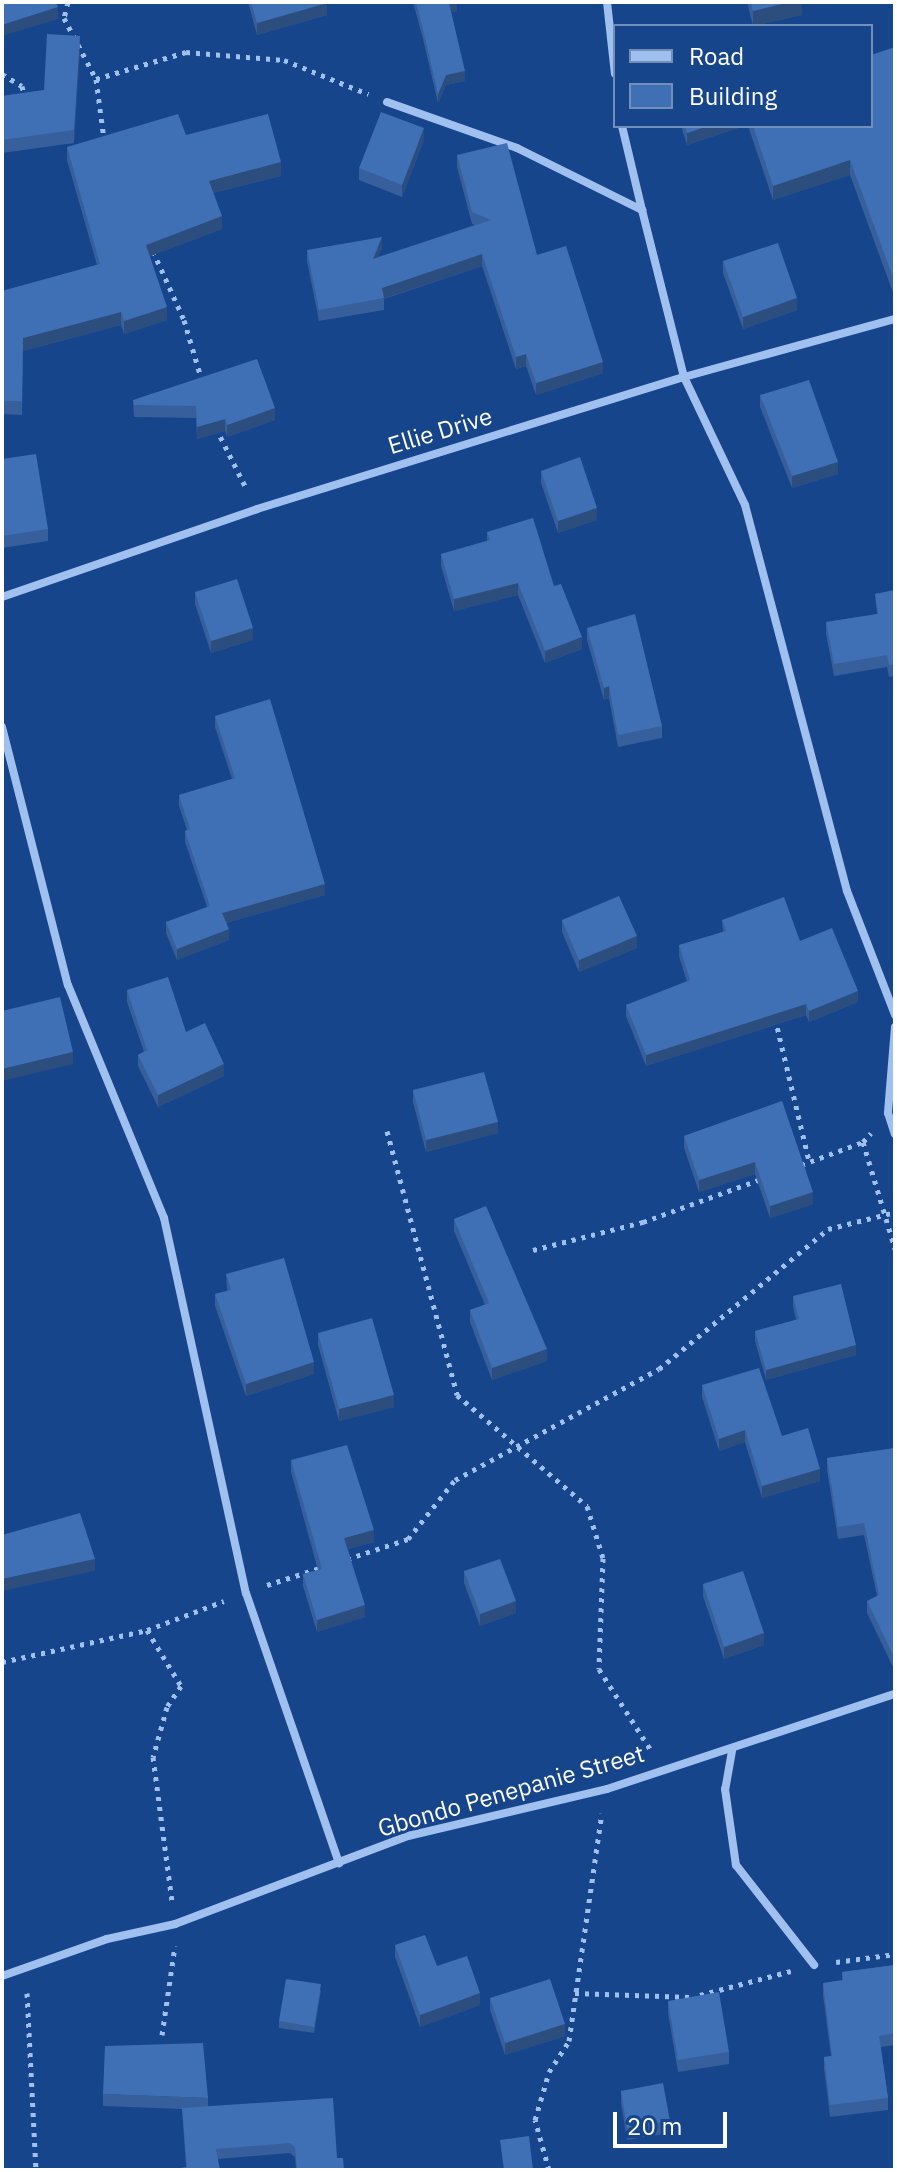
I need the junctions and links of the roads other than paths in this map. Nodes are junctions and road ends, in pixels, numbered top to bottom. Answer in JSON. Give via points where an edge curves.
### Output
{"nodes":[{"id":1,"x":607,"y":2,"type":"edge"},
{"id":2,"x":613,"y":56,"type":"edge"},
{"id":3,"x":387,"y":102,"type":"road end"},
{"id":4,"x":622,"y":128,"type":"edge"},
{"id":5,"x":642,"y":210,"type":"junction"},
{"id":6,"x":895,"y":319,"type":"edge"},
{"id":7,"x":684,"y":377,"type":"junction"},
{"id":8,"x":2,"y":597,"type":"edge"},
{"id":9,"x":2,"y":727,"type":"edge"},
{"id":10,"x":895,"y":1015,"type":"edge"},
{"id":11,"x":895,"y":1027,"type":"edge"},
{"id":12,"x":895,"y":1134,"type":"edge"},
{"id":13,"x":895,"y":1694,"type":"edge"},
{"id":14,"x":732,"y":1751,"type":"junction"},
{"id":15,"x":339,"y":1863,"type":"junction"},
{"id":16,"x":814,"y":1965,"type":"road end"},
{"id":17,"x":2,"y":1976,"type":"edge"}],
"edges":[{"from":1,"to":2,"type":"street"},
{"from":3,"to":5,"type":"street","via":[[517,148]]},
{"from":4,"to":5,"type":"street"},
{"from":5,"to":7,"type":"street"},
{"from":6,"to":7,"type":"street","name":"Ellie Drive"},
{"from":7,"to":8,"type":"street","name":"Ellie Drive","via":[[257,509]]},
{"from":7,"to":10,"type":"street","via":[[745,505],[847,891]]},
{"from":9,"to":15,"type":"street","via":[[68,985],[164,1218],[246,1593]]},
{"from":11,"to":12,"type":"street","via":[[888,1113]]},
{"from":13,"to":14,"type":"street","name":"Gbondo Penepanie Street"},
{"from":14,"to":15,"type":"street","name":"Gbondo Penepanie Street","via":[[607,1789],[484,1814]]},
{"from":14,"to":16,"type":"street","via":[[725,1789],[736,1865]]},
{"from":15,"to":17,"type":"street","name":"Gbondo Penepanie Street","via":[[175,1924],[107,1939]]}]}
